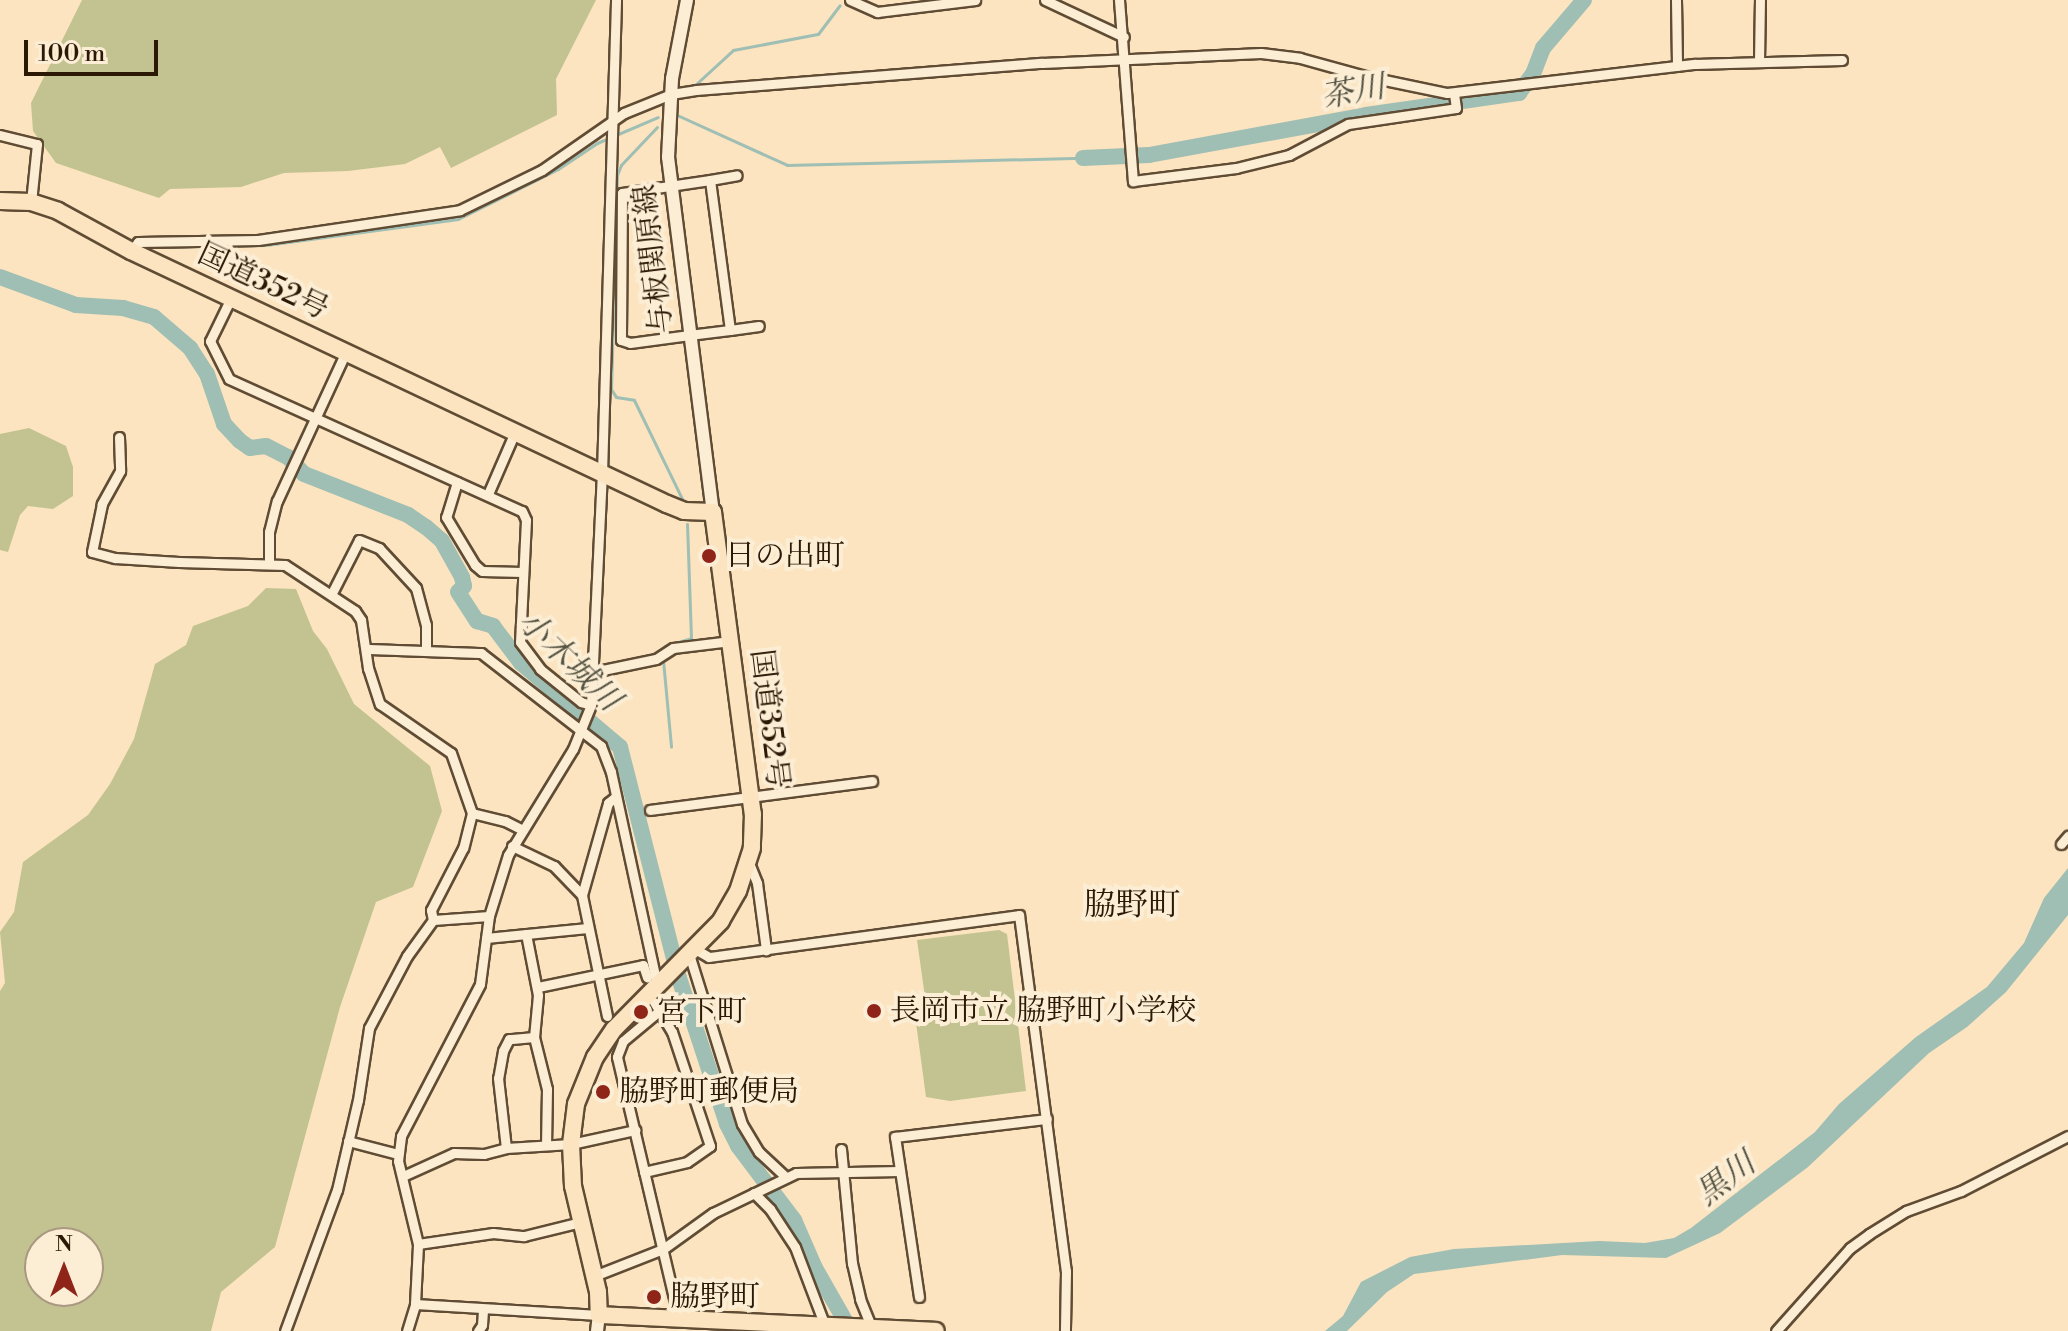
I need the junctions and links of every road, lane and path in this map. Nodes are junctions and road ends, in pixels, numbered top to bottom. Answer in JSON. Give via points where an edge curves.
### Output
{"nodes":[{"id":1,"x":616,"y":0,"type":"edge"},
{"id":2,"x":687,"y":0,"type":"edge"},
{"id":3,"x":850,"y":0,"type":"edge"},
{"id":4,"x":975,"y":0,"type":"edge"},
{"id":5,"x":1045,"y":0,"type":"edge"},
{"id":6,"x":1119,"y":0,"type":"edge"},
{"id":7,"x":1676,"y":0,"type":"edge"},
{"id":8,"x":1760,"y":0,"type":"edge"},
{"id":9,"x":1124,"y":37,"type":"junction"},
{"id":10,"x":1125,"y":58,"type":"junction"},
{"id":11,"x":1842,"y":60,"type":"dead end"},
{"id":12,"x":1759,"y":62,"type":"junction"},
{"id":13,"x":1677,"y":66,"type":"junction"},
{"id":14,"x":1454,"y":93,"type":"junction"},
{"id":15,"x":671,"y":94,"type":"junction"},
{"id":16,"x":612,"y":122,"type":"junction"},
{"id":17,"x":0,"y":135,"type":"edge"},
{"id":18,"x":737,"y":175,"type":"dead end"},
{"id":19,"x":710,"y":180,"type":"junction"},
{"id":20,"x":670,"y":185,"type":"junction"},
{"id":21,"x":0,"y":201,"type":"edge"},
{"id":22,"x":31,"y":202,"type":"junction"},
{"id":23,"x":131,"y":251,"type":"junction"},
{"id":24,"x":231,"y":298,"type":"junction"},
{"id":25,"x":759,"y":326,"type":"dead end"},
{"id":26,"x":730,"y":330,"type":"junction"},
{"id":27,"x":689,"y":335,"type":"junction"},
{"id":28,"x":346,"y":352,"type":"junction"},
{"id":29,"x":315,"y":418,"type":"junction"},
{"id":30,"x":515,"y":432,"type":"junction"},
{"id":31,"x":119,"y":437,"type":"dead end"},
{"id":32,"x":602,"y":473,"type":"junction"},
{"id":33,"x":457,"y":482,"type":"junction"},
{"id":34,"x":488,"y":494,"type":"junction"},
{"id":35,"x":713,"y":512,"type":"junction"},
{"id":36,"x":269,"y":564,"type":"junction"},
{"id":37,"x":522,"y":572,"type":"junction"},
{"id":38,"x":332,"y":593,"type":"junction"},
{"id":39,"x":731,"y":641,"type":"junction"},
{"id":40,"x":367,"y":649,"type":"junction"},
{"id":41,"x":426,"y":649,"type":"junction"},
{"id":42,"x":593,"y":672,"type":"junction"},
{"id":43,"x":590,"y":708,"type":"junction"},
{"id":44,"x":583,"y":730,"type":"junction"},
{"id":45,"x":872,"y":781,"type":"dead end"},
{"id":46,"x":614,"y":798,"type":"junction"},
{"id":47,"x":750,"y":798,"type":"junction"},
{"id":48,"x":650,"y":810,"type":"dead end"},
{"id":49,"x":472,"y":813,"type":"junction"},
{"id":50,"x":523,"y":830,"type":"junction"},
{"id":51,"x":2068,"y":836,"type":"edge"},
{"id":52,"x":2061,"y":844,"type":"dead end"},
{"id":53,"x":512,"y":846,"type":"junction"},
{"id":54,"x":749,"y":862,"type":"junction"},
{"id":55,"x":582,"y":895,"type":"junction"},
{"id":56,"x":489,"y":916,"type":"junction"},
{"id":57,"x":433,"y":920,"type":"junction"},
{"id":58,"x":588,"y":928,"type":"junction"},
{"id":59,"x":526,"y":934,"type":"junction"},
{"id":60,"x":486,"y":938,"type":"junction"},
{"id":61,"x":766,"y":950,"type":"junction"},
{"id":62,"x":689,"y":954,"type":"junction"},
{"id":63,"x":598,"y":974,"type":"junction"},
{"id":64,"x":655,"y":981,"type":"junction"},
{"id":65,"x":538,"y":987,"type":"junction"},
{"id":66,"x":607,"y":1016,"type":"dead end"},
{"id":67,"x":534,"y":1037,"type":"junction"},
{"id":68,"x":1047,"y":1119,"type":"junction"},
{"id":69,"x":635,"y":1130,"type":"junction"},
{"id":70,"x":2068,"y":1136,"type":"edge"},
{"id":71,"x":348,"y":1141,"type":"junction"},
{"id":72,"x":571,"y":1144,"type":"junction"},
{"id":73,"x":546,"y":1145,"type":"junction"},
{"id":74,"x":506,"y":1148,"type":"junction"},
{"id":75,"x":841,"y":1149,"type":"dead end"},
{"id":76,"x":398,"y":1154,"type":"junction"},
{"id":77,"x":900,"y":1171,"type":"junction"},
{"id":78,"x":644,"y":1172,"type":"junction"},
{"id":79,"x":843,"y":1174,"type":"junction"},
{"id":80,"x":403,"y":1176,"type":"junction"},
{"id":81,"x":785,"y":1178,"type":"junction"},
{"id":82,"x":755,"y":1192,"type":"junction"},
{"id":83,"x":581,"y":1222,"type":"junction"},
{"id":84,"x":418,"y":1244,"type":"junction"},
{"id":85,"x":663,"y":1249,"type":"junction"},
{"id":86,"x":594,"y":1276,"type":"junction"},
{"id":87,"x":919,"y":1297,"type":"dead end"},
{"id":88,"x":415,"y":1304,"type":"junction"},
{"id":89,"x":483,"y":1309,"type":"junction"},
{"id":90,"x":679,"y":1319,"type":"junction"},
{"id":91,"x":598,"y":1323,"type":"edge"},
{"id":92,"x":726,"y":1326,"type":"edge"},
{"id":93,"x":823,"y":1328,"type":"edge"},
{"id":94,"x":868,"y":1328,"type":"junction"},
{"id":95,"x":285,"y":1331,"type":"edge"},
{"id":96,"x":407,"y":1331,"type":"edge"},
{"id":97,"x":478,"y":1331,"type":"edge"},
{"id":98,"x":936,"y":1331,"type":"edge"},
{"id":99,"x":1065,"y":1331,"type":"edge"},
{"id":100,"x":1776,"y":1331,"type":"edge"}],
"edges":[{"from":1,"to":16,"type":"street"},
{"from":2,"to":15,"type":"main road","name":"与板関原線"},
{"from":3,"to":4,"type":"street","via":[[877,12]]},
{"from":5,"to":9,"type":"street"},
{"from":6,"to":9,"type":"street"},
{"from":7,"to":13,"type":"street"},
{"from":8,"to":12,"type":"street"},
{"from":9,"to":10,"type":"street"},
{"from":10,"to":14,"type":"street","via":[[1271,54]]},
{"from":10,"to":14,"type":"street","via":[[1133,181],[1236,168],[1289,155],[1348,124],[1456,108]]},
{"from":10,"to":15,"type":"street"},
{"from":11,"to":12,"type":"street"},
{"from":12,"to":13,"type":"street"},
{"from":13,"to":14,"type":"street"},
{"from":15,"to":16,"type":"street"},
{"from":15,"to":20,"type":"main road","name":"与板関原線"},
{"from":16,"to":23,"type":"street","via":[[542,170],[452,213],[258,240],[138,242]]},
{"from":16,"to":32,"type":"street"},
{"from":17,"to":22,"type":"street","via":[[37,144]]},
{"from":18,"to":19,"type":"street"},
{"from":19,"to":20,"type":"street"},
{"from":19,"to":26,"type":"street"},
{"from":20,"to":27,"type":"main road","name":"与板関原線"},
{"from":20,"to":27,"type":"street","via":[[622,193],[619,337],[624,343]]},
{"from":21,"to":22,"type":"highway","name":"国道352号"},
{"from":22,"to":23,"type":"highway","name":"国道352号"},
{"from":23,"to":24,"type":"highway","name":"国道352号"},
{"from":24,"to":28,"type":"highway","name":"国道352号"},
{"from":24,"to":29,"type":"street","via":[[210,341],[229,379]]},
{"from":25,"to":26,"type":"street"},
{"from":26,"to":27,"type":"street"},
{"from":27,"to":35,"type":"main road","name":"与板関原線"},
{"from":28,"to":29,"type":"street"},
{"from":28,"to":30,"type":"highway","name":"国道352号"},
{"from":29,"to":33,"type":"street"},
{"from":29,"to":36,"type":"street","via":[[272,516]]},
{"from":30,"to":32,"type":"highway","name":"国道352号"},
{"from":30,"to":34,"type":"street"},
{"from":31,"to":36,"type":"street","via":[[120,471],[102,504],[92,552],[147,560]]},
{"from":32,"to":35,"type":"highway","name":"国道352号","via":[[684,511]]},
{"from":32,"to":42,"type":"street"},
{"from":33,"to":34,"type":"street"},
{"from":33,"to":37,"type":"street","via":[[446,517],[475,565],[482,571]]},
{"from":34,"to":37,"type":"street","via":[[524,515]]},
{"from":35,"to":39,"type":"highway","name":"国道352号"},
{"from":36,"to":38,"type":"street","via":[[285,565]]},
{"from":37,"to":43,"type":"street","via":[[520,642],[540,669]]},
{"from":38,"to":40,"type":"street","via":[[361,620]]},
{"from":38,"to":41,"type":"street","via":[[359,540],[379,548],[416,588]]},
{"from":39,"to":42,"type":"street","via":[[673,648],[656,659]]},
{"from":39,"to":47,"type":"highway","name":"国道352号"},
{"from":40,"to":41,"type":"street"},
{"from":40,"to":49,"type":"street","via":[[380,704],[451,753]]},
{"from":41,"to":44,"type":"street","via":[[481,653]]},
{"from":42,"to":43,"type":"street"},
{"from":43,"to":44,"type":"street"},
{"from":44,"to":46,"type":"street","via":[[604,752]]},
{"from":44,"to":50,"type":"street"},
{"from":45,"to":47,"type":"street"},
{"from":46,"to":55,"type":"street","via":[[608,803]]},
{"from":46,"to":64,"type":"street"},
{"from":47,"to":48,"type":"street"},
{"from":47,"to":54,"type":"highway","name":"国道352号"},
{"from":49,"to":50,"type":"street"},
{"from":49,"to":57,"type":"street","via":[[463,848],[431,910]]},
{"from":50,"to":53,"type":"street"},
{"from":51,"to":52,"type":"street"},
{"from":53,"to":55,"type":"street","via":[[554,866]]},
{"from":53,"to":56,"type":"street"},
{"from":54,"to":61,"type":"street"},
{"from":54,"to":62,"type":"highway","name":"国道352号","via":[[729,908]]},
{"from":55,"to":58,"type":"street"},
{"from":56,"to":57,"type":"street"},
{"from":56,"to":60,"type":"street"},
{"from":57,"to":71,"type":"street","via":[[407,956],[369,1028]]},
{"from":58,"to":59,"type":"street"},
{"from":58,"to":63,"type":"street"},
{"from":59,"to":60,"type":"street"},
{"from":59,"to":65,"type":"street"},
{"from":60,"to":76,"type":"street","via":[[480,984],[401,1136]]},
{"from":61,"to":62,"type":"street","via":[[709,957]]},
{"from":61,"to":68,"type":"street","via":[[1019,915]]},
{"from":62,"to":64,"type":"highway","name":"国道352号"},
{"from":62,"to":81,"type":"street","via":[[742,1124],[759,1152]]},
{"from":63,"to":64,"type":"street","via":[[643,965]]},
{"from":63,"to":65,"type":"street"},
{"from":63,"to":66,"type":"street"},
{"from":64,"to":72,"type":"highway","name":"国道352号","via":[[595,1057],[576,1104]]},
{"from":65,"to":67,"type":"street"},
{"from":67,"to":73,"type":"street","via":[[547,1089]]},
{"from":67,"to":74,"type":"street","via":[[509,1039],[503,1051],[498,1078]]},
{"from":68,"to":77,"type":"street","via":[[895,1137]]},
{"from":68,"to":99,"type":"street","via":[[1066,1271]]},
{"from":69,"to":72,"type":"street"},
{"from":69,"to":78,"type":"street"},
{"from":69,"to":78,"type":"street","via":[[615,1054],[657,1006],[672,1032],[710,1146],[687,1162]]},
{"from":70,"to":100,"type":"street","via":[[1961,1191],[1906,1211],[1869,1234],[1850,1248]]},
{"from":71,"to":76,"type":"street"},
{"from":71,"to":95,"type":"street","via":[[324,1229]]},
{"from":72,"to":73,"type":"street"},
{"from":72,"to":83,"type":"highway","name":"国道352号"},
{"from":73,"to":74,"type":"street"},
{"from":74,"to":80,"type":"street","via":[[454,1153]]},
{"from":75,"to":79,"type":"street"},
{"from":76,"to":80,"type":"street"},
{"from":77,"to":79,"type":"street"},
{"from":77,"to":87,"type":"street"},
{"from":78,"to":85,"type":"street"},
{"from":79,"to":81,"type":"street","via":[[796,1173]]},
{"from":79,"to":94,"type":"street","via":[[856,1287]]},
{"from":80,"to":84,"type":"street"},
{"from":81,"to":82,"type":"street"},
{"from":82,"to":85,"type":"street","via":[[713,1213]]},
{"from":82,"to":93,"type":"street","via":[[795,1247]]},
{"from":83,"to":84,"type":"street","via":[[524,1236],[493,1233]]},
{"from":83,"to":86,"type":"highway","name":"国道352号"},
{"from":84,"to":88,"type":"street"},
{"from":85,"to":86,"type":"street"},
{"from":85,"to":90,"type":"street"},
{"from":86,"to":91,"type":"highway","name":"国道352号"},
{"from":88,"to":89,"type":"street"},
{"from":88,"to":96,"type":"street"},
{"from":89,"to":91,"type":"street"},
{"from":89,"to":97,"type":"street"},
{"from":90,"to":91,"type":"highway"},
{"from":90,"to":92,"type":"highway"},
{"from":92,"to":93,"type":"highway"},
{"from":93,"to":94,"type":"highway"},
{"from":94,"to":98,"type":"highway"}]}
